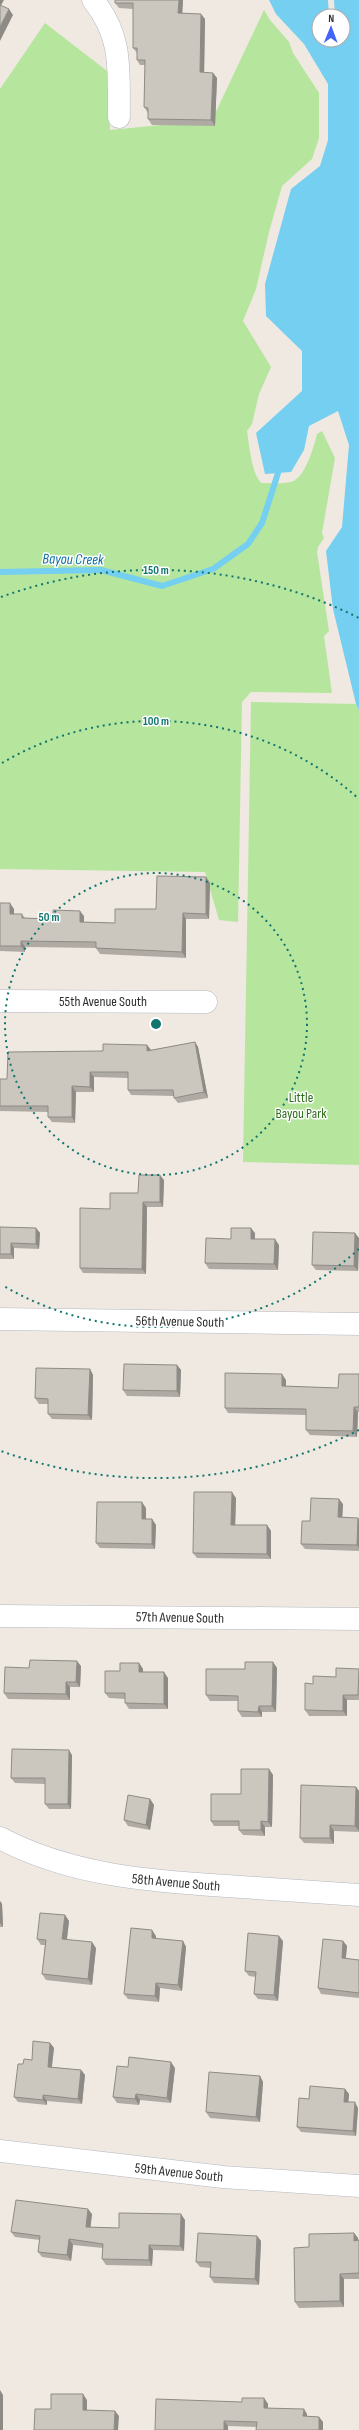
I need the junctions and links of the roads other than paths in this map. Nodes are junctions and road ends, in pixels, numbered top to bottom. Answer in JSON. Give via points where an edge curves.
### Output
{"nodes":[{"id":1,"x":93,"y":0,"type":"edge"},
{"id":2,"x":120,"y":118,"type":"dead end"},
{"id":3,"x":0,"y":1001,"type":"edge"},
{"id":4,"x":206,"y":1002,"type":"dead end"},
{"id":5,"x":0,"y":1319,"type":"edge"},
{"id":6,"x":359,"y":1324,"type":"edge"},
{"id":7,"x":0,"y":1616,"type":"edge"},
{"id":8,"x":359,"y":1619,"type":"edge"},
{"id":9,"x":0,"y":1838,"type":"edge"},
{"id":10,"x":359,"y":1895,"type":"edge"},
{"id":11,"x":0,"y":2151,"type":"edge"},
{"id":12,"x":359,"y":2186,"type":"edge"}],
"edges":[{"from":1,"to":2,"type":"street","via":[[113,30],[118,55]]},
{"from":3,"to":4,"type":"street","name":"55th Avenue South"},
{"from":5,"to":6,"type":"street","name":"56th Avenue South"},
{"from":7,"to":8,"type":"street","name":"57th Avenue South"},
{"from":9,"to":10,"type":"street","name":"58th Avenue South","via":[[24,1851],[70,1866],[148,1881]]},
{"from":11,"to":12,"type":"street","name":"59th Avenue South","via":[[223,2177]]}]}
